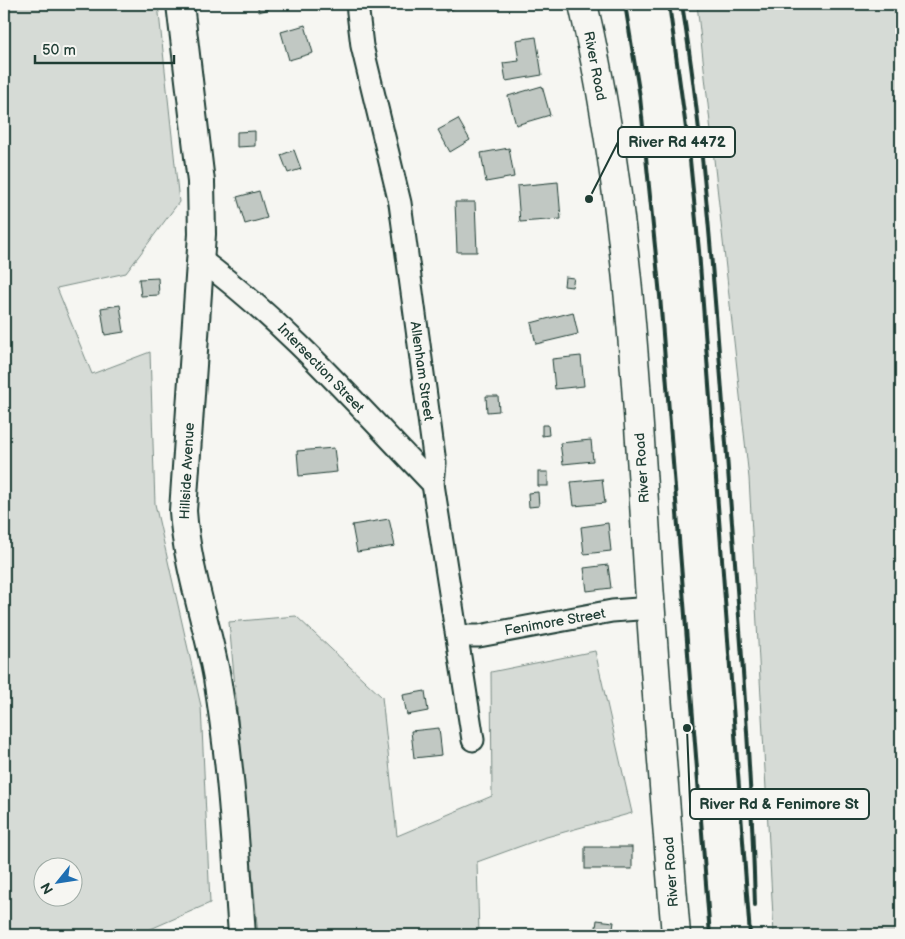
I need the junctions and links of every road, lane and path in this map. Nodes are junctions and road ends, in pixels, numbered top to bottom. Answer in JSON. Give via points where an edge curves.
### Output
{"nodes":[{"id":1,"x":180,"y":4,"type":"edge"},
{"id":2,"x":358,"y":4,"type":"edge"},
{"id":3,"x":583,"y":4,"type":"edge"},
{"id":4,"x":201,"y":260,"type":"junction"},
{"id":5,"x":434,"y":484,"type":"junction"},
{"id":6,"x":651,"y":608,"type":"junction"},
{"id":7,"x":459,"y":636,"type":"junction"},
{"id":8,"x":473,"y":740,"type":"dead end"},
{"id":9,"x":242,"y":935,"type":"edge"},
{"id":10,"x":676,"y":935,"type":"edge"}],
"edges":[{"from":1,"to":4,"type":"street","name":"Hillside Avenue","via":[[201,182]]},
{"from":2,"to":5,"type":"street","name":"Allenham Street","via":[[362,46],[400,203],[435,463]]},
{"from":3,"to":6,"type":"main road","name":"River Road","via":[[624,246],[635,355]]},
{"from":4,"to":5,"type":"street","name":"Intersection Street","via":[[267,313]]},
{"from":4,"to":9,"type":"street","name":"Hillside Avenue","via":[[183,511],[186,547],[215,668],[225,730]]},
{"from":5,"to":7,"type":"street","name":"Allenham Street","via":[[445,570]]},
{"from":6,"to":7,"type":"street","name":"Fenimore Street","via":[[612,611],[479,636]]},
{"from":6,"to":10,"type":"main road","name":"River Road"},
{"from":7,"to":8,"type":"street","name":"Allenham Street"}]}
